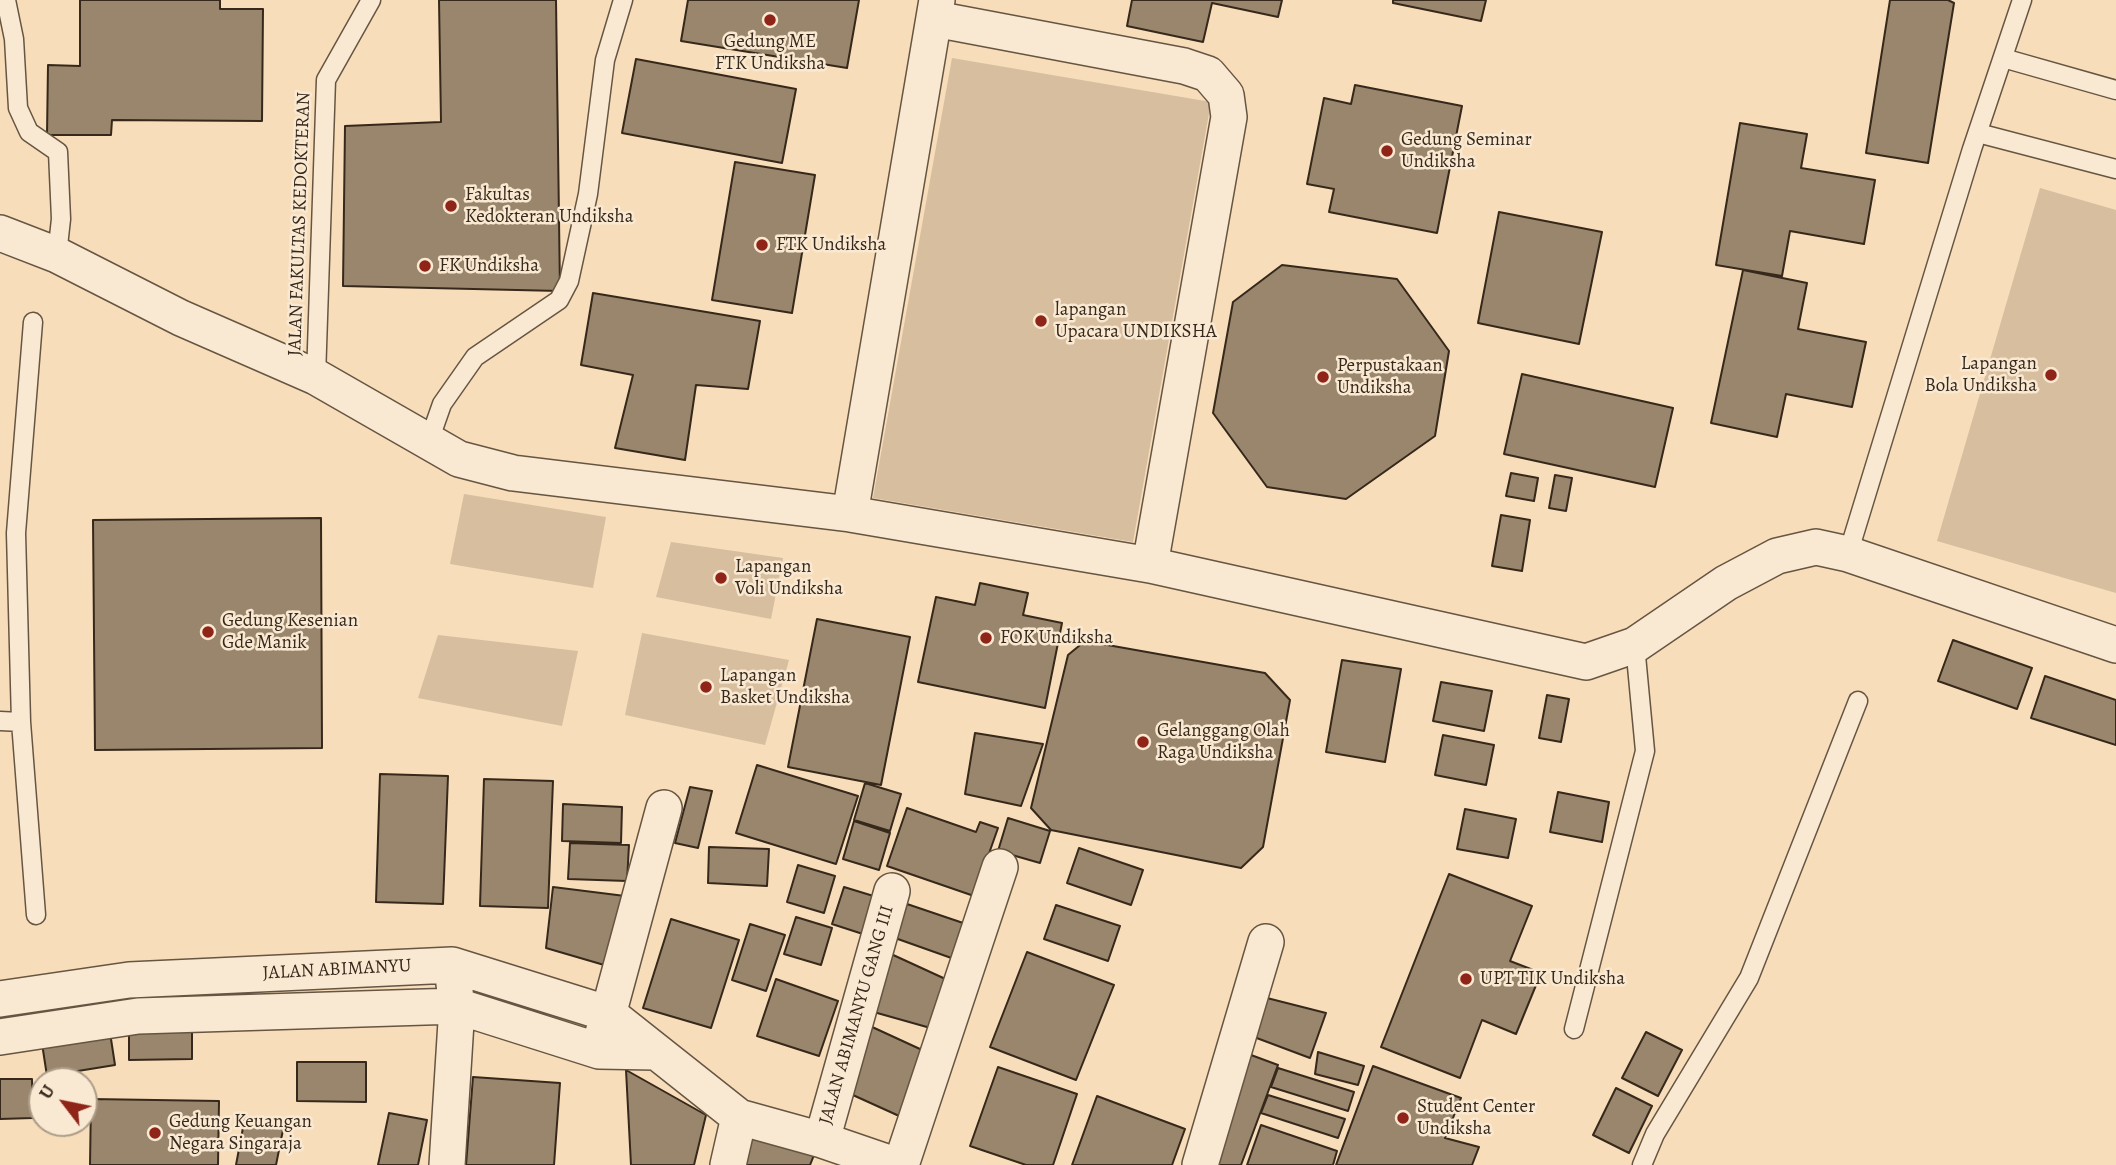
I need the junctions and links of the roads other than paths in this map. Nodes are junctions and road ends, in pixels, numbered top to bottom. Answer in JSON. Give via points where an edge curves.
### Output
{"nodes":[{"id":1,"x":6,"y":0,"type":"edge"},
{"id":2,"x":371,"y":0,"type":"edge"},
{"id":3,"x":623,"y":0,"type":"edge"},
{"id":4,"x":2022,"y":0,"type":"edge"},
{"id":5,"x":936,"y":9,"type":"edge"},
{"id":6,"x":7,"y":38,"type":"edge"},
{"id":7,"x":2003,"y":58,"type":"junction"},
{"id":8,"x":2116,"y":90,"type":"edge"},
{"id":9,"x":1978,"y":133,"type":"junction"},
{"id":10,"x":2116,"y":169,"type":"edge"},
{"id":11,"x":0,"y":233,"type":"edge"},
{"id":12,"x":57,"y":255,"type":"junction"},
{"id":13,"x":33,"y":321,"type":"dead end"},
{"id":14,"x":316,"y":377,"type":"junction"},
{"id":15,"x":429,"y":441,"type":"junction"},
{"id":16,"x":850,"y":514,"type":"junction"},
{"id":17,"x":8,"y":534,"type":"edge"},
{"id":18,"x":1848,"y":554,"type":"junction"},
{"id":19,"x":1150,"y":565,"type":"junction"},
{"id":20,"x":1635,"y":645,"type":"junction"},
{"id":21,"x":2116,"y":645,"type":"edge"},
{"id":22,"x":1858,"y":701,"type":"dead end"},
{"id":23,"x":0,"y":721,"type":"edge"},
{"id":24,"x":22,"y":722,"type":"junction"},
{"id":25,"x":664,"y":808,"type":"dead end"},
{"id":26,"x":1000,"y":867,"type":"dead end"},
{"id":27,"x":892,"y":891,"type":"dead end"},
{"id":28,"x":36,"y":915,"type":"dead end"},
{"id":29,"x":1266,"y":942,"type":"dead end"},
{"id":30,"x":452,"y":965,"type":"junction"},
{"id":31,"x":129,"y":980,"type":"junction"},
{"id":32,"x":0,"y":999,"type":"edge"},
{"id":33,"x":457,"y":1006,"type":"junction"},
{"id":34,"x":609,"y":1014,"type":"junction"},
{"id":35,"x":138,"y":1016,"type":"junction"},
{"id":36,"x":1574,"y":1029,"type":"dead end"},
{"id":37,"x":0,"y":1037,"type":"edge"},
{"id":38,"x":599,"y":1051,"type":"junction"},
{"id":39,"x":655,"y":1052,"type":"junction"},
{"id":40,"x":739,"y":1117,"type":"junction"},
{"id":41,"x":822,"y":1140,"type":"junction"},
{"id":42,"x":447,"y":1165,"type":"edge"},
{"id":43,"x":728,"y":1165,"type":"edge"},
{"id":44,"x":895,"y":1165,"type":"edge"},
{"id":45,"x":901,"y":1165,"type":"edge"},
{"id":46,"x":1200,"y":1165,"type":"edge"},
{"id":47,"x":1642,"y":1165,"type":"edge"}],
"edges":[{"from":1,"to":6,"type":"lane"},
{"from":2,"to":14,"type":"lane","name":"JALAN FAKULTAS KEDOKTERAN","via":[[326,80]]},
{"from":3,"to":15,"type":"lane","via":[[605,60],[588,194],[569,281],[559,300],[474,357],[442,404]]},
{"from":4,"to":7,"type":"lane"},
{"from":5,"to":16,"type":"street"},
{"from":5,"to":19,"type":"street","via":[[1184,66],[1208,74],[1226,94],[1229,117]]},
{"from":6,"to":12,"type":"lane","via":[[18,108],[29,132],[58,152],[61,219]]},
{"from":7,"to":8,"type":"lane"},
{"from":7,"to":9,"type":"lane"},
{"from":9,"to":10,"type":"lane"},
{"from":9,"to":18,"type":"lane"},
{"from":11,"to":12,"type":"street"},
{"from":12,"to":14,"type":"street","via":[[181,318]]},
{"from":13,"to":17,"type":"lane"},
{"from":14,"to":15,"type":"street"},
{"from":15,"to":16,"type":"street","via":[[459,459],[513,473]]},
{"from":16,"to":19,"type":"street"},
{"from":17,"to":24,"type":"lane"},
{"from":18,"to":20,"type":"street","via":[[1816,547],[1777,556],[1726,583]]},
{"from":18,"to":21,"type":"street"},
{"from":19,"to":20,"type":"street","via":[[1586,662]]},
{"from":20,"to":36,"type":"lane","via":[[1645,751]]},
{"from":22,"to":47,"type":"lane","via":[[1749,978],[1655,1134]]},
{"from":23,"to":24,"type":"lane"},
{"from":24,"to":28,"type":"lane"},
{"from":25,"to":34,"type":"street"},
{"from":26,"to":45,"type":"street"},
{"from":27,"to":41,"type":"street","name":"JALAN ABIMANYU GANG III"},
{"from":29,"to":46,"type":"street"},
{"from":30,"to":31,"type":"street","name":"JALAN ABIMANYU"},
{"from":30,"to":33,"type":"street"},
{"from":30,"to":34,"type":"street","name":"JALAN ABIMANYU"},
{"from":31,"to":32,"type":"street","name":"JALAN ABIMANYU"},
{"from":31,"to":35,"type":"street"},
{"from":33,"to":35,"type":"street","name":"JALAN ABIMANYU"},
{"from":33,"to":38,"type":"street","name":"JALAN ABIMANYU"},
{"from":33,"to":42,"type":"street"},
{"from":34,"to":38,"type":"street"},
{"from":34,"to":39,"type":"street","name":"JALAN ABIMANYU"},
{"from":35,"to":37,"type":"street","name":"JALAN ABIMANYU"},
{"from":38,"to":39,"type":"street","name":"JALAN ABIMANYU"},
{"from":39,"to":40,"type":"street","name":"JALAN ABIMANYU"},
{"from":40,"to":41,"type":"street","name":"JALAN ABIMANYU"},
{"from":40,"to":43,"type":"street"},
{"from":41,"to":44,"type":"street","name":"JALAN ABIMANYU"}]}
